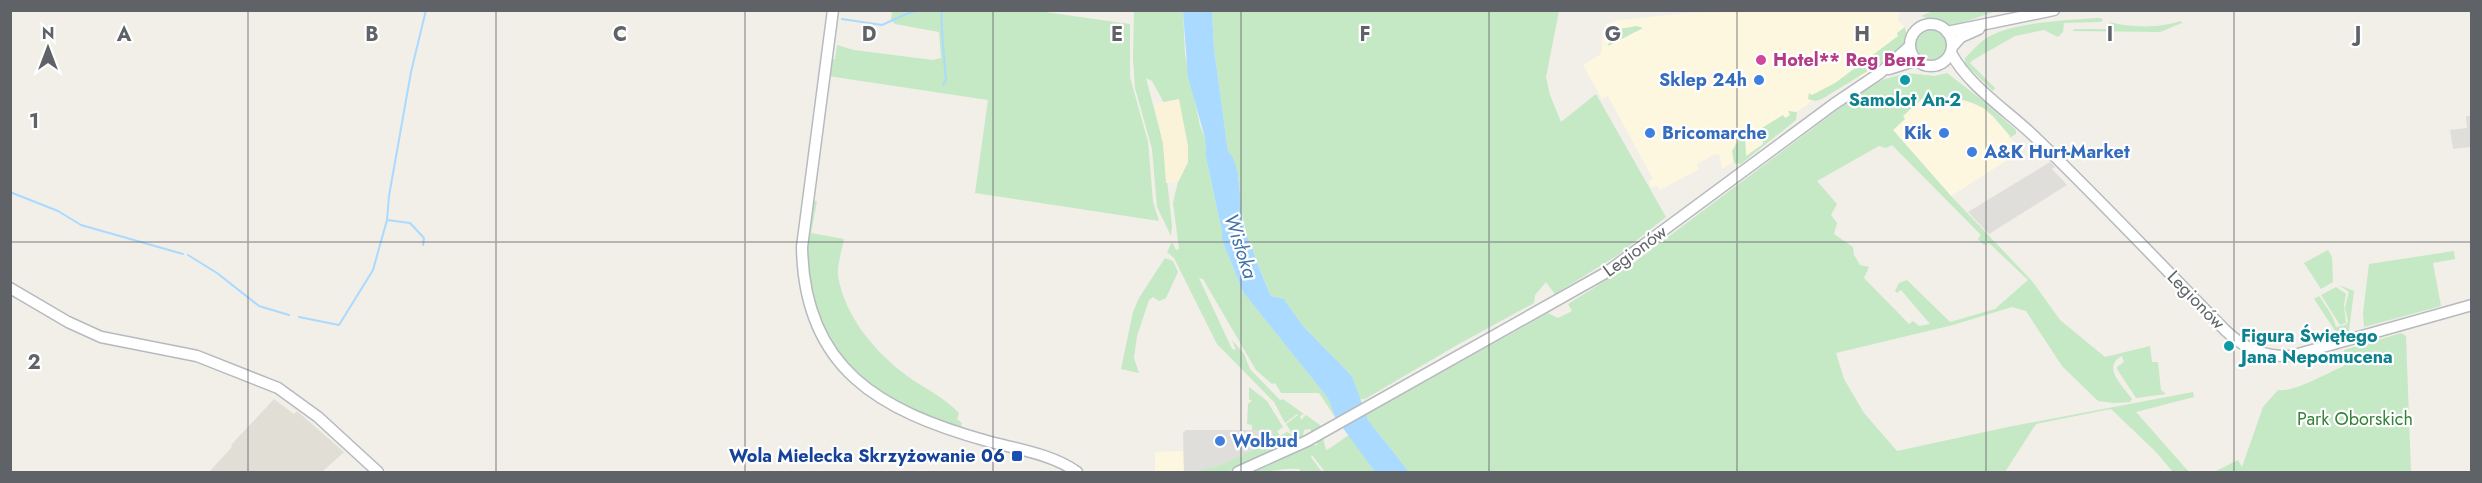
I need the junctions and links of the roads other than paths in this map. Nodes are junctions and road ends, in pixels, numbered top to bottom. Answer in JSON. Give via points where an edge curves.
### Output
{"nodes":[{"id":1,"x":832,"y":10,"type":"edge"},
{"id":2,"x":2054,"y":10,"type":"edge"},
{"id":3,"x":1993,"y":22,"type":"junction"},
{"id":4,"x":1947,"y":32,"type":"junction"},
{"id":5,"x":1910,"y":46,"type":"junction"},
{"id":6,"x":1951,"y":50,"type":"junction"},
{"id":7,"x":1917,"y":60,"type":"junction"},
{"id":8,"x":1940,"y":64,"type":"junction"},
{"id":9,"x":1880,"y":73,"type":"junction"},
{"id":10,"x":1979,"y":87,"type":"junction"},
{"id":11,"x":10,"y":288,"type":"edge"},
{"id":12,"x":2472,"y":305,"type":"edge"},
{"id":13,"x":378,"y":472,"type":"edge"},
{"id":14,"x":1077,"y":472,"type":"edge"},
{"id":15,"x":1238,"y":472,"type":"edge"}],
"edges":[{"from":1,"to":14,"type":"street","via":[[802,247],[808,300],[820,333],[845,368],[899,410],[973,437],[1058,461]]},
{"from":2,"to":3,"type":"street"},
{"from":3,"to":4,"type":"street"},
{"from":3,"to":6,"type":"street","via":[[1961,38]]},
{"from":4,"to":5,"type":"street","via":[[1937,25],[1924,26],[1914,34]]},
{"from":4,"to":6,"type":"street"},
{"from":5,"to":7,"type":"street"},
{"from":5,"to":9,"type":"street","name":"Legionów"},
{"from":6,"to":8,"type":"street"},
{"from":6,"to":10,"type":"street","name":"Legionów","via":[[1956,62]]},
{"from":7,"to":8,"type":"street","via":[[1928,66]]},
{"from":7,"to":9,"type":"street","name":"Legionów"},
{"from":8,"to":10,"type":"street","name":"Legionów"},
{"from":9,"to":15,"type":"street","name":"Legionów","via":[[1615,267],[1307,441]]},
{"from":10,"to":12,"type":"street","name":"Legionów","via":[[2056,158],[2225,330],[2257,352],[2291,356]]},
{"from":11,"to":13,"type":"street","via":[[101,337],[197,356],[282,390]]}]}
